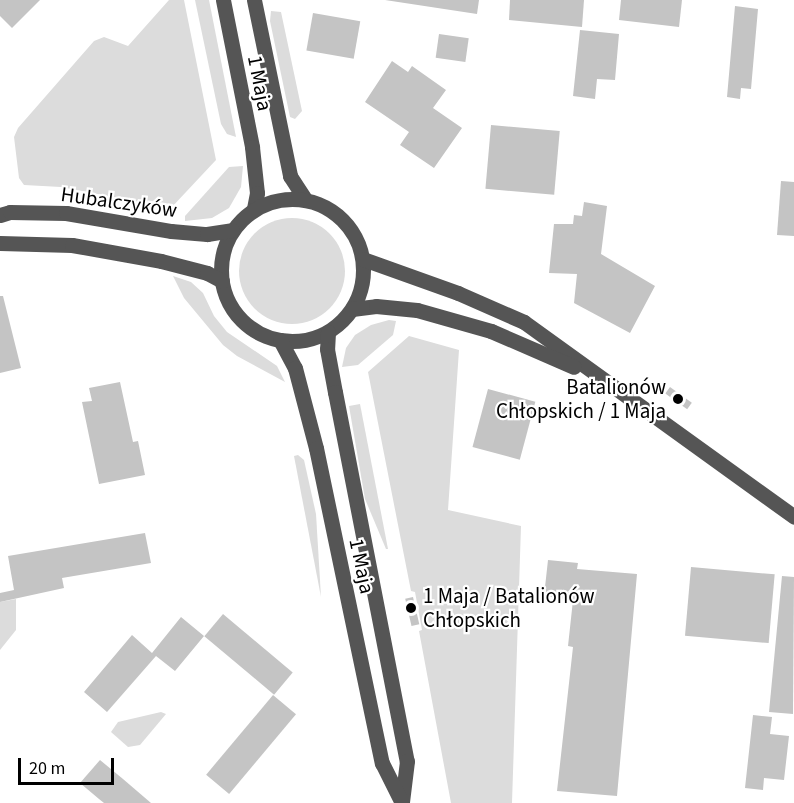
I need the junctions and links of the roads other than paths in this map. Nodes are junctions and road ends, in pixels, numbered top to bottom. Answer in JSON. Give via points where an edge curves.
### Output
{"nodes":[{"id":1,"x":223,"y":0,"type":"edge"},
{"id":2,"x":254,"y":0,"type":"edge"},
{"id":3,"x":305,"y":199,"type":"junction"},
{"id":4,"x":254,"y":209,"type":"junction"},
{"id":5,"x":0,"y":215,"type":"edge"},
{"id":6,"x":232,"y":230,"type":"junction"},
{"id":7,"x":0,"y":243,"type":"edge"},
{"id":8,"x":363,"y":259,"type":"junction"},
{"id":9,"x":222,"y":281,"type":"junction"},
{"id":10,"x":352,"y":309,"type":"junction"},
{"id":11,"x":328,"y":332,"type":"junction"},
{"id":12,"x":280,"y":340,"type":"junction"},
{"id":13,"x":599,"y":378,"type":"junction"},
{"id":14,"x":794,"y":517,"type":"edge"},
{"id":15,"x":402,"y":802,"type":"edge"}],
"edges":[{"from":1,"to":4,"type":"street","name":"1 Maja","via":[[252,147],[257,193]]},
{"from":2,"to":3,"type":"street","name":"1 Maja","via":[[290,176]]},
{"from":3,"to":4,"type":"street","via":[[279,199]]},
{"from":3,"to":8,"type":"street","via":[[344,220],[357,238]]},
{"from":4,"to":6,"type":"street"},
{"from":5,"to":6,"type":"street","name":"Hubalczyków","via":[[66,213],[171,231],[207,234]]},
{"from":6,"to":9,"type":"street","via":[[221,264]]},
{"from":7,"to":9,"type":"street","via":[[72,244],[161,261]]},
{"from":8,"to":10,"type":"street","via":[[364,276]]},
{"from":8,"to":13,"type":"street","via":[[524,322]]},
{"from":9,"to":12,"type":"street","via":[[228,302],[241,320],[259,333]]},
{"from":10,"to":11,"type":"street"},
{"from":10,"to":13,"type":"street","via":[[376,306],[417,310],[491,331]]},
{"from":11,"to":12,"type":"street","via":[[305,340]]},
{"from":11,"to":15,"type":"street","name":"1 Maja","via":[[327,349],[407,761]]},
{"from":12,"to":15,"type":"street","name":"1 Maja","via":[[295,368],[316,448],[382,763]]},
{"from":13,"to":14,"type":"street"}]}
